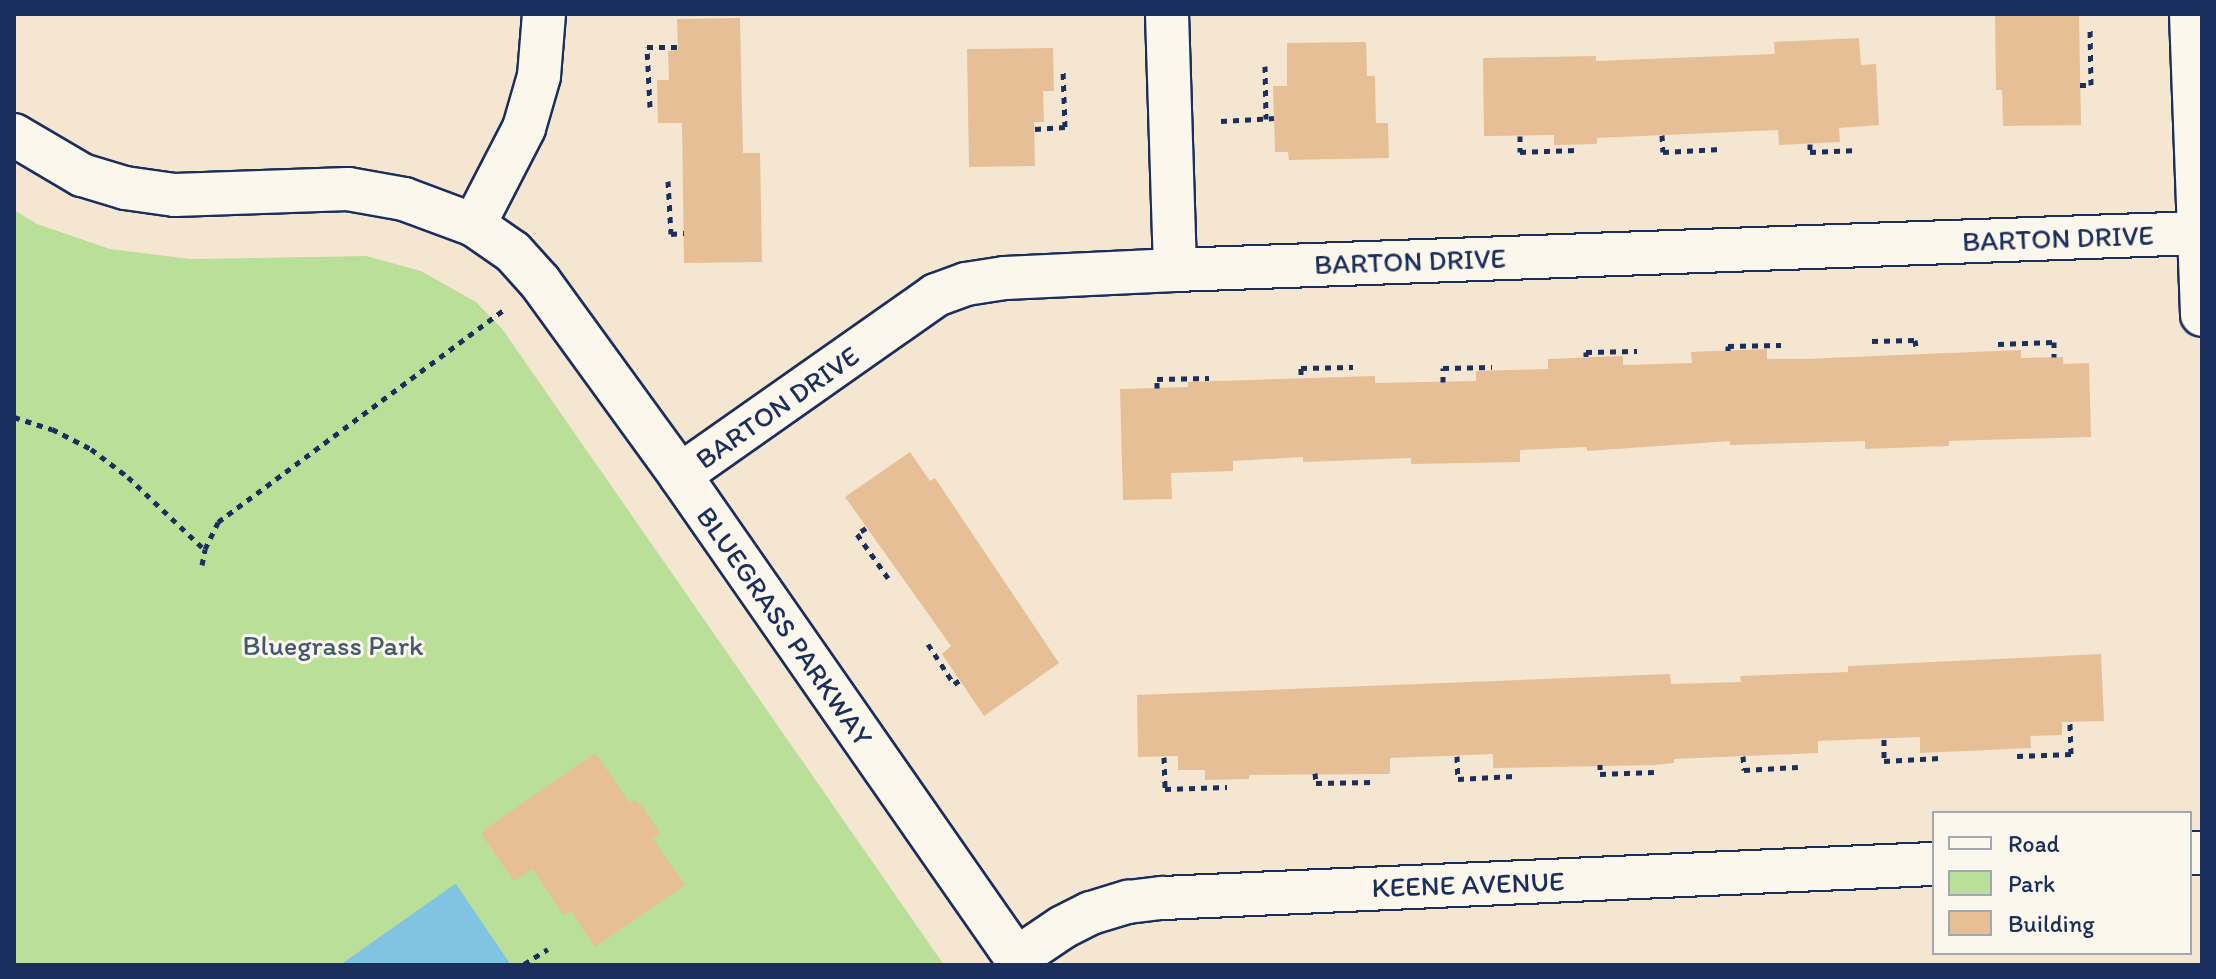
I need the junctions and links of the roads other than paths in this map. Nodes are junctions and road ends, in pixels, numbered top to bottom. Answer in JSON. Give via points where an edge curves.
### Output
{"nodes":[{"id":1,"x":544,"y":14,"type":"edge"},
{"id":2,"x":1167,"y":14,"type":"edge"},
{"id":3,"x":2191,"y":14,"type":"edge"},
{"id":4,"x":14,"y":135,"type":"edge"},
{"id":5,"x":474,"y":225,"type":"junction"},
{"id":6,"x":2200,"y":233,"type":"edge"},
{"id":7,"x":1175,"y":270,"type":"junction"},
{"id":8,"x":2202,"y":315,"type":"edge"},
{"id":9,"x":680,"y":475,"type":"junction"},
{"id":10,"x":1932,"y":864,"type":"edge"},
{"id":11,"x":1019,"y":962,"type":"edge"}],
"edges":[{"from":1,"to":5,"type":"street","via":[[539,76],[524,128]]},
{"from":2,"to":7,"type":"street"},
{"from":3,"to":6,"type":"street"},
{"from":4,"to":5,"type":"street","name":"BLUEGRASS PARKWAY","via":[[82,175],[125,188],[175,195],[348,189],[404,199]]},
{"from":5,"to":9,"type":"street","name":"BLUEGRASS PARKWAY","via":[[513,252],[540,282]]},
{"from":6,"to":7,"type":"street","name":"BARTON DRIVE"},
{"from":6,"to":8,"type":"street"},
{"from":7,"to":9,"type":"street","name":"BARTON DRIVE","via":[[1005,278],[936,295]]},
{"from":9,"to":11,"type":"street","name":"BLUEGRASS PARKWAY"},
{"from":10,"to":11,"type":"street","name":"KEENE AVENUE","via":[[1128,902],[1063,927]]}]}
